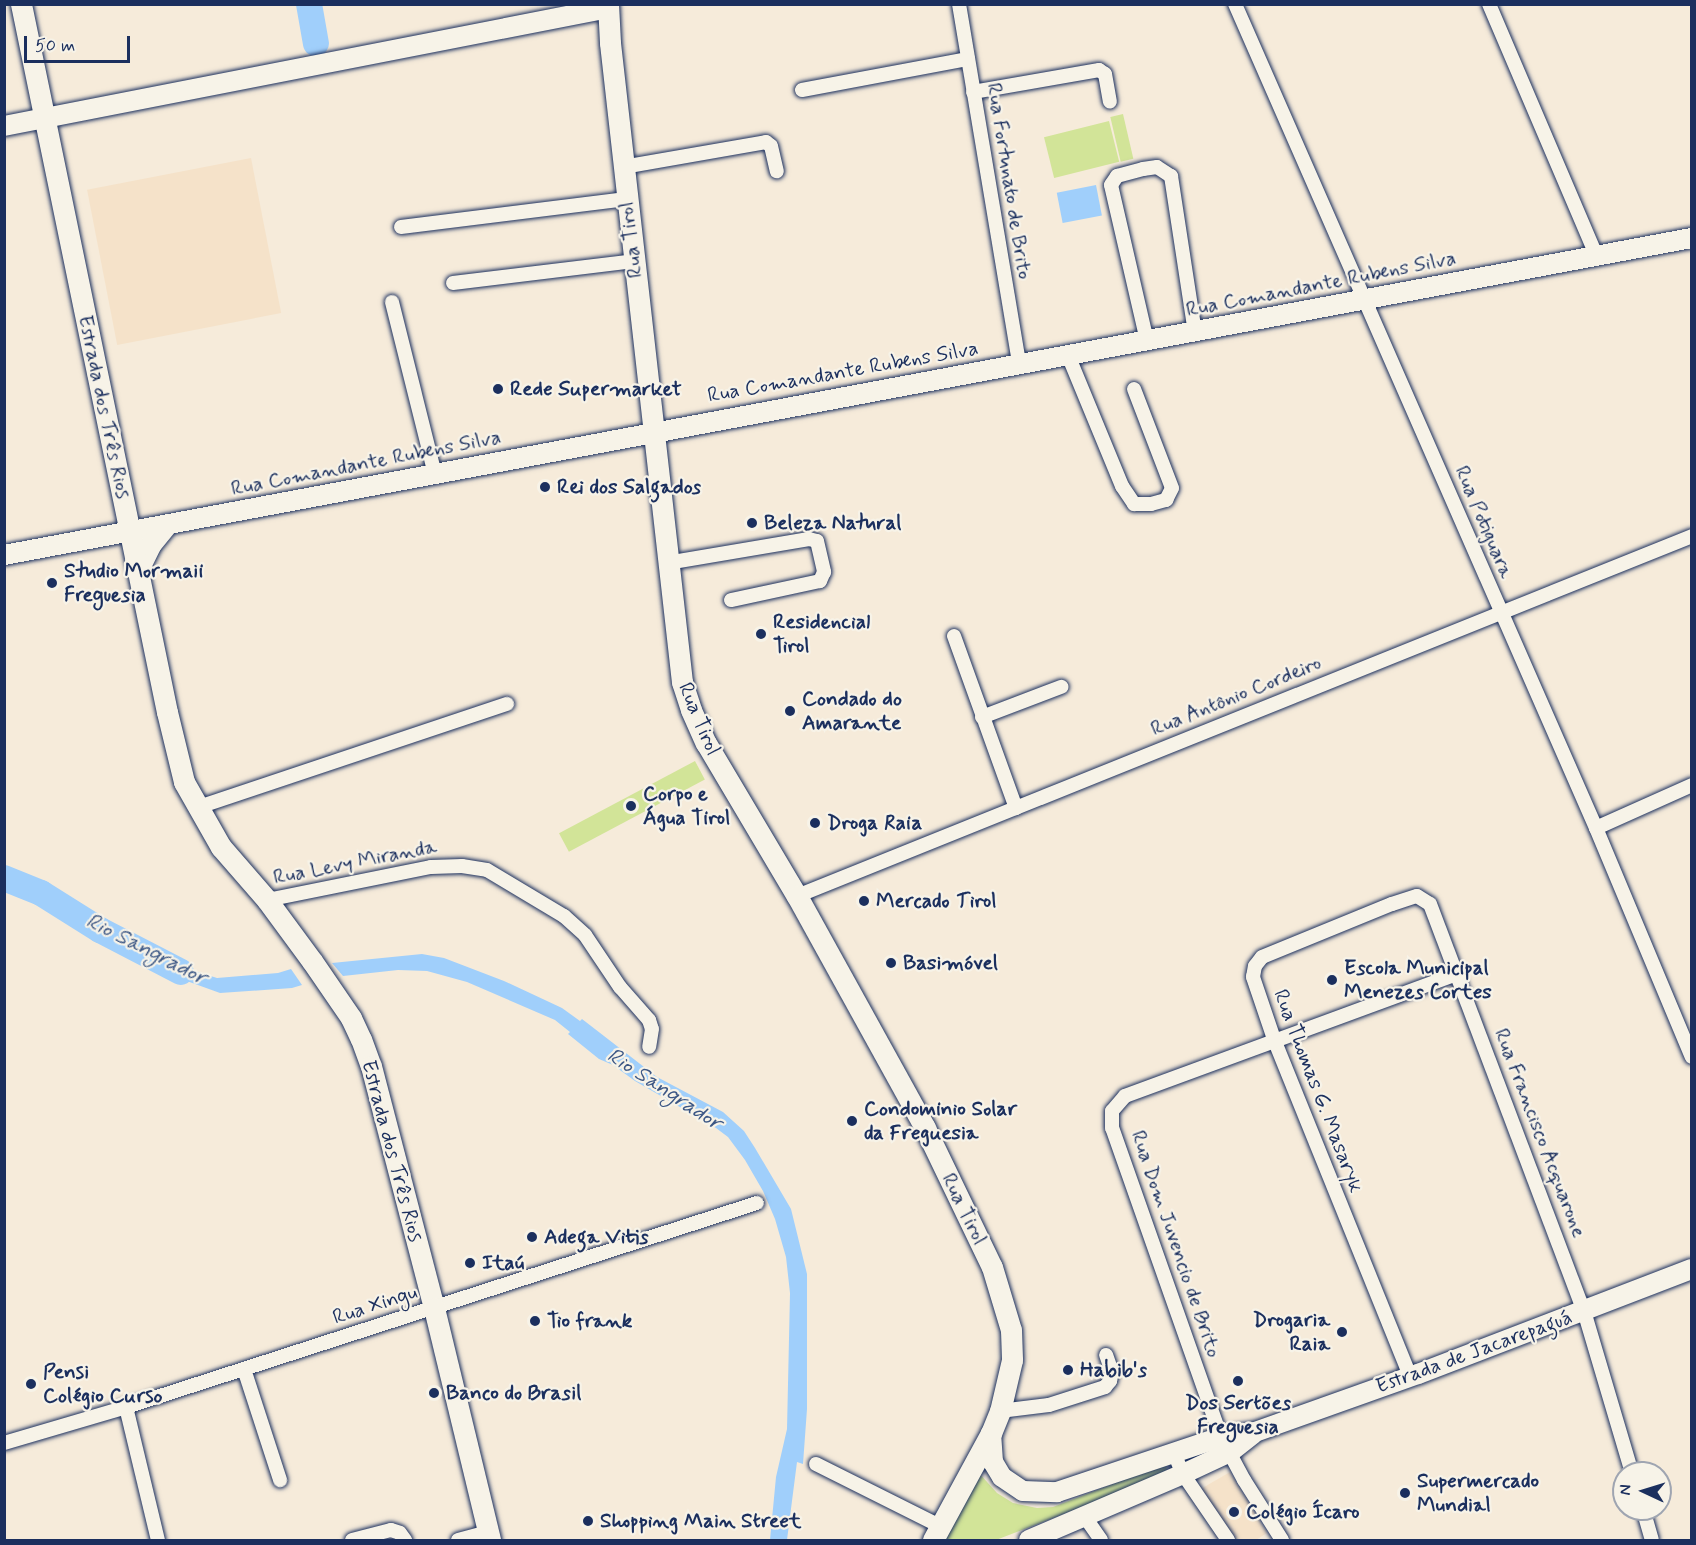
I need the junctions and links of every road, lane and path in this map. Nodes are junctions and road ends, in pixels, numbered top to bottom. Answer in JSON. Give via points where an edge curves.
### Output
{"nodes":[{"id":1,"x":21,"y":4,"type":"edge"},
{"id":2,"x":959,"y":4,"type":"edge"},
{"id":3,"x":1235,"y":4,"type":"edge"},
{"id":4,"x":1489,"y":4,"type":"edge"},
{"id":5,"x":608,"y":6,"type":"edge"},
{"id":6,"x":968,"y":59,"type":"junction"},
{"id":7,"x":802,"y":90,"type":"dead end"},
{"id":8,"x":973,"y":92,"type":"junction"},
{"id":9,"x":1110,"y":102,"type":"dead end"},
{"id":10,"x":44,"y":117,"type":"junction"},
{"id":11,"x":4,"y":126,"type":"edge"},
{"id":12,"x":623,"y":167,"type":"junction"},
{"id":13,"x":777,"y":171,"type":"dead end"},
{"id":14,"x":626,"y":199,"type":"junction"},
{"id":15,"x":401,"y":227,"type":"dead end"},
{"id":16,"x":1692,"y":238,"type":"edge"},
{"id":17,"x":1596,"y":255,"type":"junction"},
{"id":18,"x":634,"y":261,"type":"junction"},
{"id":19,"x":453,"y":283,"type":"dead end"},
{"id":20,"x":1365,"y":301,"type":"junction"},
{"id":21,"x":392,"y":302,"type":"dead end"},
{"id":22,"x":1196,"y":332,"type":"junction"},
{"id":23,"x":1147,"y":341,"type":"junction"},
{"id":24,"x":1068,"y":355,"type":"junction"},
{"id":25,"x":1019,"y":364,"type":"junction"},
{"id":26,"x":1134,"y":389,"type":"dead end"},
{"id":27,"x":653,"y":431,"type":"junction"},
{"id":28,"x":435,"y":475,"type":"junction"},
{"id":29,"x":166,"y":525,"type":"junction"},
{"id":30,"x":131,"y":531,"type":"junction"},
{"id":31,"x":1692,"y":536,"type":"edge"},
{"id":32,"x":4,"y":555,"type":"edge"},
{"id":33,"x":667,"y":563,"type":"junction"},
{"id":34,"x":138,"y":570,"type":"junction"},
{"id":35,"x":731,"y":600,"type":"dead end"},
{"id":36,"x":1500,"y":612,"type":"junction"},
{"id":37,"x":954,"y":636,"type":"dead end"},
{"id":38,"x":1061,"y":687,"type":"dead end"},
{"id":39,"x":507,"y":704,"type":"dead end"},
{"id":40,"x":982,"y":717,"type":"junction"},
{"id":41,"x":1692,"y":785,"type":"edge"},
{"id":42,"x":196,"y":808,"type":"junction"},
{"id":43,"x":1016,"y":808,"type":"junction"},
{"id":44,"x":1596,"y":828,"type":"junction"},
{"id":45,"x":797,"y":896,"type":"junction"},
{"id":46,"x":267,"y":900,"type":"junction"},
{"id":47,"x":1430,"y":903,"type":"joint"},
{"id":48,"x":1457,"y":974,"type":"junction"},
{"id":49,"x":1275,"y":1042,"type":"junction"},
{"id":50,"x":649,"y":1047,"type":"dead end"},
{"id":51,"x":1692,"y":1057,"type":"edge"},
{"id":52,"x":757,"y":1203,"type":"dead end"},
{"id":53,"x":1692,"y":1269,"type":"edge"},
{"id":54,"x":434,"y":1308,"type":"junction"},
{"id":55,"x":1584,"y":1311,"type":"junction"},
{"id":56,"x":1106,"y":1355,"type":"dead end"},
{"id":57,"x":244,"y":1369,"type":"junction"},
{"id":58,"x":1410,"y":1376,"type":"junction"},
{"id":59,"x":126,"y":1407,"type":"junction"},
{"id":60,"x":1000,"y":1411,"type":"junction"},
{"id":61,"x":991,"y":1434,"type":"junction"},
{"id":62,"x":4,"y":1443,"type":"edge"},
{"id":63,"x":1226,"y":1444,"type":"junction"},
{"id":64,"x":1174,"y":1453,"type":"junction"},
{"id":65,"x":1628,"y":1461,"type":"edge"},
{"id":66,"x":816,"y":1464,"type":"dead end"},
{"id":67,"x":1183,"y":1474,"type":"junction"},
{"id":68,"x":280,"y":1480,"type":"dead end"},
{"id":69,"x":1085,"y":1517,"type":"junction"},
{"id":70,"x":1646,"y":1521,"type":"edge"},
{"id":71,"x":936,"y":1533,"type":"edge"},
{"id":72,"x":489,"y":1536,"type":"edge"},
{"id":73,"x":158,"y":1540,"type":"edge"},
{"id":74,"x":352,"y":1540,"type":"edge"},
{"id":75,"x":405,"y":1540,"type":"edge"},
{"id":76,"x":458,"y":1540,"type":"edge"},
{"id":77,"x":1029,"y":1540,"type":"edge"},
{"id":78,"x":1101,"y":1540,"type":"edge"},
{"id":79,"x":1228,"y":1540,"type":"edge"},
{"id":80,"x":1282,"y":1540,"type":"edge"},
{"id":81,"x":1652,"y":1540,"type":"edge"}],
"edges":[{"from":1,"to":10,"type":"main road","name":"Estrada dos Três Rios"},
{"from":2,"to":6,"type":"street","name":"Rua Fortunato de Brito"},
{"from":3,"to":20,"type":"street","name":"Rua Potiguara"},
{"from":4,"to":17,"type":"street"},
{"from":5,"to":10,"type":"street"},
{"from":5,"to":12,"type":"main road","name":"Rua Tirol"},
{"from":6,"to":7,"type":"street"},
{"from":6,"to":8,"type":"street","name":"Rua Fortunato de Brito"},
{"from":8,"to":9,"type":"street","via":[[1099,70],[1105,74]]},
{"from":8,"to":25,"type":"street","name":"Rua Fortunato de Brito"},
{"from":10,"to":11,"type":"street"},
{"from":10,"to":30,"type":"main road","name":"Estrada dos Três Rios"},
{"from":12,"to":13,"type":"street","via":[[766,142],[771,146]]},
{"from":12,"to":14,"type":"main road","name":"Rua Tirol"},
{"from":14,"to":15,"type":"street"},
{"from":14,"to":18,"type":"main road","name":"Rua Tirol"},
{"from":16,"to":17,"type":"street","name":"Rua Comandante Rubens Silva"},
{"from":17,"to":20,"type":"street","name":"Rua Comandante Rubens Silva"},
{"from":18,"to":19,"type":"street"},
{"from":18,"to":27,"type":"main road","name":"Rua Tirol"},
{"from":20,"to":22,"type":"street","name":"Rua Comandante Rubens Silva"},
{"from":20,"to":36,"type":"street","name":"Rua Potiguara"},
{"from":21,"to":28,"type":"street"},
{"from":22,"to":23,"type":"street","name":"Rua Comandante Rubens Silva"},
{"from":22,"to":23,"type":"street","via":[[1171,176],[1157,167],[1143,168],[1117,177],[1111,185]]},
{"from":23,"to":24,"type":"street","name":"Rua Comandante Rubens Silva"},
{"from":24,"to":25,"type":"street","name":"Rua Comandante Rubens Silva"},
{"from":24,"to":26,"type":"street","via":[[1122,486],[1134,504],[1151,504],[1166,500],[1172,488]]},
{"from":25,"to":27,"type":"street","name":"Rua Comandante Rubens Silva"},
{"from":27,"to":28,"type":"street","name":"Rua Comandante Rubens Silva"},
{"from":27,"to":33,"type":"main road","name":"Rua Tirol"},
{"from":28,"to":29,"type":"street","name":"Rua Comandante Rubens Silva"},
{"from":29,"to":30,"type":"street","name":"Rua Comandante Rubens Silva"},
{"from":29,"to":34,"type":"main road","via":[[150,545]]},
{"from":30,"to":32,"type":"street","name":"Rua Comandante Rubens Silva"},
{"from":30,"to":34,"type":"main road","name":"Estrada dos Três Rios"},
{"from":31,"to":36,"type":"street","name":"Rua Antônio Cordeiro"},
{"from":33,"to":35,"type":"street","via":[[809,538],[817,541],[824,572],[820,581]]},
{"from":33,"to":45,"type":"main road","name":"Rua Tirol","via":[[676,650],[690,710]]},
{"from":34,"to":42,"type":"main road","name":"Estrada dos Três Rios","via":[[172,738]]},
{"from":36,"to":43,"type":"street","name":"Rua Antônio Cordeiro"},
{"from":36,"to":44,"type":"street","name":"Rua Potiguara"},
{"from":37,"to":40,"type":"street"},
{"from":38,"to":40,"type":"street"},
{"from":39,"to":42,"type":"street"},
{"from":40,"to":43,"type":"street"},
{"from":41,"to":44,"type":"street"},
{"from":42,"to":46,"type":"main road","name":"Estrada dos Três Rios","via":[[221,847]]},
{"from":43,"to":45,"type":"street","name":"Rua Antônio Cordeiro"},
{"from":44,"to":51,"type":"street","name":"Rua Potiguara"},
{"from":45,"to":60,"type":"main road","name":"Rua Tirol","via":[[925,1128],[992,1267],[1011,1330],[1012,1360]]},
{"from":46,"to":50,"type":"street","name":"Rua Levy Miranda","via":[[431,867],[487,870],[564,916],[585,935],[620,987],[650,1020]]},
{"from":46,"to":54,"type":"main road","name":"Estrada dos Três Rios","via":[[337,996],[361,1039]]},
{"from":47,"to":48,"type":"street","name":"Rua Francisco Acquarone"},
{"from":47,"to":49,"type":"street","name":"Rua Thomas G. Masaryk","via":[[1424,898],[1409,897],[1262,957],[1253,977]]},
{"from":48,"to":49,"type":"street","name":"Rua Dom Juvencio de Brito"},
{"from":48,"to":55,"type":"street","name":"Rua Francisco Acquarone"},
{"from":49,"to":58,"type":"street","name":"Rua Thomas G. Masaryk"},
{"from":49,"to":63,"type":"street","name":"Rua Dom Juvencio de Brito","via":[[1125,1096],[1111,1118]]},
{"from":52,"to":54,"type":"street","name":"Rua Xingu"},
{"from":53,"to":55,"type":"street","name":"Estrada de Jacarepaguá"},
{"from":54,"to":57,"type":"street","name":"Rua Xingu"},
{"from":54,"to":72,"type":"main road","name":"Estrada dos Três Rios"},
{"from":55,"to":58,"type":"street","name":"Estrada de Jacarepaguá"},
{"from":55,"to":65,"type":"street","name":"Rua Francisco Acquarone"},
{"from":56,"to":60,"type":"street","via":[[1112,1372],[1105,1387],[1048,1404]]},
{"from":57,"to":59,"type":"street","name":"Rua Xingu"},
{"from":57,"to":68,"type":"street"},
{"from":58,"to":63,"type":"street","name":"Estrada de Jacarepaguá"},
{"from":59,"to":62,"type":"street","name":"Rua Xingu"},
{"from":59,"to":73,"type":"street"},
{"from":60,"to":61,"type":"main road","name":"Rua Tirol"},
{"from":61,"to":64,"type":"street","name":"Estrada de Jacarepaguá","via":[[993,1462],[1002,1477],[1014,1487],[1035,1494],[1057,1492]]},
{"from":61,"to":71,"type":"main road"},
{"from":63,"to":64,"type":"street","name":"Estrada de Jacarepaguá"},
{"from":63,"to":67,"type":"street","name":"Estrada de Jacarepaguá"},
{"from":63,"to":80,"type":"street"},
{"from":64,"to":67,"type":"street"},
{"from":66,"to":71,"type":"street"},
{"from":67,"to":69,"type":"street","name":"Estrada de Jacarepaguá"},
{"from":67,"to":79,"type":"street"},
{"from":69,"to":77,"type":"street","name":"Estrada de Jacarepaguá"},
{"from":69,"to":78,"type":"street"},
{"from":70,"to":81,"type":"street"},
{"from":72,"to":76,"type":"street"},
{"from":74,"to":75,"type":"street","via":[[391,1530]]}]}
